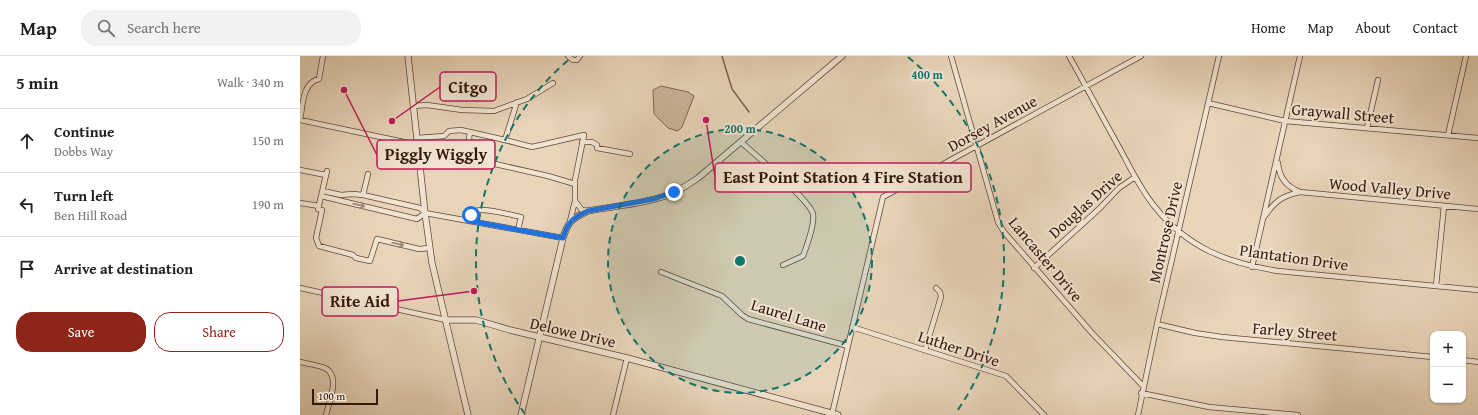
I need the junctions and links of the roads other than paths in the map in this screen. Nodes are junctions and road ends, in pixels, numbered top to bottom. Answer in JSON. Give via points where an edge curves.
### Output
{"nodes":[{"id":1,"x":323,"y":56,"type":"edge"},
{"id":2,"x":408,"y":56,"type":"edge"},
{"id":3,"x":568,"y":56,"type":"edge"},
{"id":4,"x":580,"y":56,"type":"edge"},
{"id":5,"x":842,"y":56,"type":"edge"},
{"id":6,"x":952,"y":56,"type":"edge"},
{"id":7,"x":1069,"y":56,"type":"edge"},
{"id":8,"x":1141,"y":56,"type":"edge"},
{"id":9,"x":1219,"y":56,"type":"edge"},
{"id":10,"x":1300,"y":56,"type":"edge"},
{"id":11,"x":1466,"y":56,"type":"edge"},
{"id":12,"x":1378,"y":80,"type":"dead end"},
{"id":13,"x":553,"y":84,"type":"dead end"},
{"id":14,"x":1086,"y":86,"type":"junction"},
{"id":15,"x":303,"y":93,"type":"edge"},
{"id":16,"x":518,"y":102,"type":"junction"},
{"id":17,"x":1208,"y":103,"type":"junction"},
{"id":18,"x":413,"y":106,"type":"junction"},
{"id":19,"x":300,"y":120,"type":"edge"},
{"id":20,"x":1286,"y":121,"type":"junction"},
{"id":21,"x":1367,"y":128,"type":"junction"},
{"id":22,"x":470,"y":132,"type":"junction"},
{"id":23,"x":1448,"y":136,"type":"junction"},
{"id":24,"x":417,"y":138,"type":"junction"},
{"id":25,"x":1478,"y":138,"type":"edge"},
{"id":26,"x":505,"y":140,"type":"junction"},
{"id":27,"x":582,"y":142,"type":"junction"},
{"id":28,"x":741,"y":142,"type":"junction"},
{"id":29,"x":1280,"y":143,"type":"junction"},
{"id":30,"x":418,"y":145,"type":"junction"},
{"id":31,"x":976,"y":146,"type":"junction"},
{"id":32,"x":630,"y":154,"type":"dead end"},
{"id":33,"x":300,"y":170,"type":"edge"},
{"id":34,"x":368,"y":174,"type":"dead end"},
{"id":35,"x":1135,"y":177,"type":"junction"},
{"id":36,"x":575,"y":184,"type":"junction"},
{"id":37,"x":323,"y":191,"type":"junction"},
{"id":38,"x":1300,"y":192,"type":"junction"},
{"id":39,"x":363,"y":195,"type":"junction"},
{"id":40,"x":321,"y":196,"type":"junction"},
{"id":41,"x":575,"y":201,"type":"junction"},
{"id":42,"x":300,"y":203,"type":"edge"},
{"id":43,"x":319,"y":206,"type":"junction"},
{"id":44,"x":1444,"y":206,"type":"junction"},
{"id":45,"x":1478,"y":209,"type":"edge"},
{"id":46,"x":588,"y":211,"type":"junction"},
{"id":47,"x":425,"y":213,"type":"junction"},
{"id":48,"x":1264,"y":217,"type":"junction"},
{"id":49,"x":470,"y":221,"type":"junction"},
{"id":50,"x":570,"y":221,"type":"junction"},
{"id":51,"x":518,"y":230,"type":"junction"},
{"id":52,"x":1178,"y":231,"type":"junction"},
{"id":53,"x":563,"y":238,"type":"junction"},
{"id":54,"x":430,"y":248,"type":"junction"},
{"id":55,"x":783,"y":265,"type":"dead end"},
{"id":56,"x":1252,"y":267,"type":"junction"},
{"id":57,"x":1034,"y":268,"type":"junction"},
{"id":58,"x":660,"y":272,"type":"dead end"},
{"id":59,"x":1436,"y":286,"type":"junction"},
{"id":60,"x":300,"y":288,"type":"edge"},
{"id":61,"x":936,"y":288,"type":"dead end"},
{"id":62,"x":1478,"y":290,"type":"edge"},
{"id":63,"x":446,"y":320,"type":"junction"},
{"id":64,"x":1156,"y":324,"type":"junction"},
{"id":65,"x":852,"y":327,"type":"junction"},
{"id":66,"x":540,"y":337,"type":"junction"},
{"id":67,"x":848,"y":346,"type":"junction"},
{"id":68,"x":925,"y":350,"type":"junction"},
{"id":69,"x":1430,"y":357,"type":"edge"},
{"id":70,"x":627,"y":358,"type":"junction"},
{"id":71,"x":1466,"y":360,"type":"edge"},
{"id":72,"x":300,"y":362,"type":"edge"},
{"id":73,"x":1478,"y":362,"type":"edge"},
{"id":74,"x":1143,"y":386,"type":"junction"},
{"id":75,"x":1141,"y":393,"type":"junction"},
{"id":76,"x":816,"y":413,"type":"edge"},
{"id":77,"x":835,"y":414,"type":"edge"},
{"id":78,"x":326,"y":415,"type":"edge"},
{"id":79,"x":468,"y":415,"type":"edge"},
{"id":80,"x":522,"y":415,"type":"edge"},
{"id":81,"x":613,"y":415,"type":"edge"},
{"id":82,"x":1044,"y":415,"type":"edge"},
{"id":83,"x":1138,"y":415,"type":"edge"},
{"id":84,"x":1298,"y":415,"type":"edge"}],
"edges":[{"from":1,"to":15,"type":"street","via":[[319,79],[311,82]]},
{"from":2,"to":18,"type":"street"},
{"from":3,"to":4,"type":"street","via":[[573,60]]},
{"from":5,"to":28,"type":"street"},
{"from":6,"to":31,"type":"street","name":"Lancaster Drive"},
{"from":7,"to":14,"type":"street","name":"Plantation Drive"},
{"from":8,"to":14,"type":"street","name":"Dorsey Avenue"},
{"from":9,"to":17,"type":"street","name":"Montrose Drive"},
{"from":10,"to":20,"type":"street"},
{"from":11,"to":23,"type":"street"},
{"from":12,"to":21,"type":"street"},
{"from":13,"to":16,"type":"street"},
{"from":14,"to":31,"type":"street","name":"Dorsey Avenue"},
{"from":14,"to":35,"type":"street","name":"Plantation Drive"},
{"from":15,"to":19,"type":"street"},
{"from":16,"to":18,"type":"street","via":[[494,111]]},
{"from":16,"to":26,"type":"street"},
{"from":17,"to":20,"type":"street","name":"Graywall Street"},
{"from":17,"to":52,"type":"street","name":"Montrose Drive"},
{"from":18,"to":24,"type":"street"},
{"from":19,"to":30,"type":"street"},
{"from":20,"to":21,"type":"street","name":"Graywall Street"},
{"from":20,"to":29,"type":"street"},
{"from":21,"to":23,"type":"street","name":"Graywall Street"},
{"from":22,"to":24,"type":"street","via":[[449,131],[444,136]]},
{"from":22,"to":26,"type":"street"},
{"from":22,"to":36,"type":"street","via":[[473,159]]},
{"from":23,"to":25,"type":"street","name":"Graywall Street"},
{"from":24,"to":30,"type":"street"},
{"from":26,"to":27,"type":"street","via":[[532,147],[584,135]]},
{"from":27,"to":32,"type":"street","via":[[592,142],[597,148]]},
{"from":27,"to":36,"type":"street"},
{"from":28,"to":46,"type":"street","via":[[698,178],[674,192],[654,199]]},
{"from":28,"to":55,"type":"street","via":[[788,184],[813,214],[803,256]]},
{"from":29,"to":38,"type":"street","via":[[1280,174],[1287,185]]},
{"from":29,"to":48,"type":"street"},
{"from":30,"to":47,"type":"street"},
{"from":31,"to":57,"type":"street","name":"Lancaster Drive","via":[[998,222]]},
{"from":31,"to":65,"type":"street","name":"Dorsey Avenue","via":[[883,198]]},
{"from":33,"to":37,"type":"street","via":[[327,173]]},
{"from":34,"to":39,"type":"street"},
{"from":35,"to":52,"type":"street","name":"Plantation Drive","via":[[1154,206]]},
{"from":35,"to":57,"type":"street","name":"Douglas Drive","via":[[1119,188]]},
{"from":36,"to":41,"type":"street"},
{"from":37,"to":39,"type":"street","via":[[341,195]]},
{"from":37,"to":40,"type":"street"},
{"from":38,"to":44,"type":"street","name":"Wood Valley Drive"},
{"from":38,"to":48,"type":"street","name":"Wood Valley Drive","via":[[1279,199]]},
{"from":39,"to":47,"type":"street","via":[[420,208]]},
{"from":40,"to":43,"type":"street"},
{"from":40,"to":47,"type":"street","one_way":true,"via":[[417,219]]},
{"from":41,"to":46,"type":"street","via":[[582,210]]},
{"from":41,"to":50,"type":"street"},
{"from":42,"to":43,"type":"street"},
{"from":43,"to":54,"type":"street","one_way":true,"via":[[318,209],[322,210],[316,238],[319,246],[370,261],[377,239],[419,249]]},
{"from":44,"to":45,"type":"street","name":"Wood Valley Drive"},
{"from":44,"to":59,"type":"street"},
{"from":46,"to":50,"type":"street"},
{"from":47,"to":49,"type":"street"},
{"from":47,"to":54,"type":"street"},
{"from":48,"to":56,"type":"street"},
{"from":49,"to":51,"type":"street"},
{"from":49,"to":51,"type":"street","via":[[474,212],[481,210],[521,217]]},
{"from":50,"to":53,"type":"street"},
{"from":51,"to":53,"type":"street"},
{"from":52,"to":56,"type":"street","name":"Plantation Drive","via":[[1213,254]]},
{"from":52,"to":64,"type":"street","name":"Montrose Drive"},
{"from":53,"to":66,"type":"street"},
{"from":54,"to":63,"type":"street"},
{"from":56,"to":59,"type":"street","name":"Plantation Drive"},
{"from":57,"to":74,"type":"street","name":"Lancaster Drive"},
{"from":58,"to":67,"type":"street","name":"Laurel Lane","via":[[722,296],[748,319]]},
{"from":59,"to":62,"type":"street","name":"Plantation Drive"},
{"from":60,"to":63,"type":"street","name":"Delowe Drive"},
{"from":61,"to":68,"type":"street","via":[[941,297]]},
{"from":63,"to":66,"type":"street","name":"Delowe Drive","via":[[476,320]]},
{"from":63,"to":79,"type":"street"},
{"from":64,"to":69,"type":"street","name":"Farley Street","via":[[1222,337]]},
{"from":64,"to":74,"type":"street","name":"Montrose Drive"},
{"from":65,"to":67,"type":"street","name":"Dorsey Avenue"},
{"from":65,"to":68,"type":"street","name":"Luther Drive"},
{"from":66,"to":70,"type":"street","name":"Delowe Drive"},
{"from":66,"to":80,"type":"street"},
{"from":67,"to":77,"type":"street","name":"Dorsey Avenue"},
{"from":68,"to":82,"type":"street","name":"Luther Drive","via":[[1006,376]]},
{"from":70,"to":76,"type":"street","name":"Delowe Drive"},
{"from":70,"to":81,"type":"street"},
{"from":71,"to":73,"type":"street"},
{"from":72,"to":78,"type":"street","via":[[326,369],[333,377]]},
{"from":74,"to":75,"type":"street","name":"Montrose Drive"},
{"from":75,"to":83,"type":"street","name":"Montrose Drive"},
{"from":75,"to":84,"type":"street","via":[[1209,407]]},
{"from":76,"to":77,"type":"street","name":"Delowe Drive"}]}
